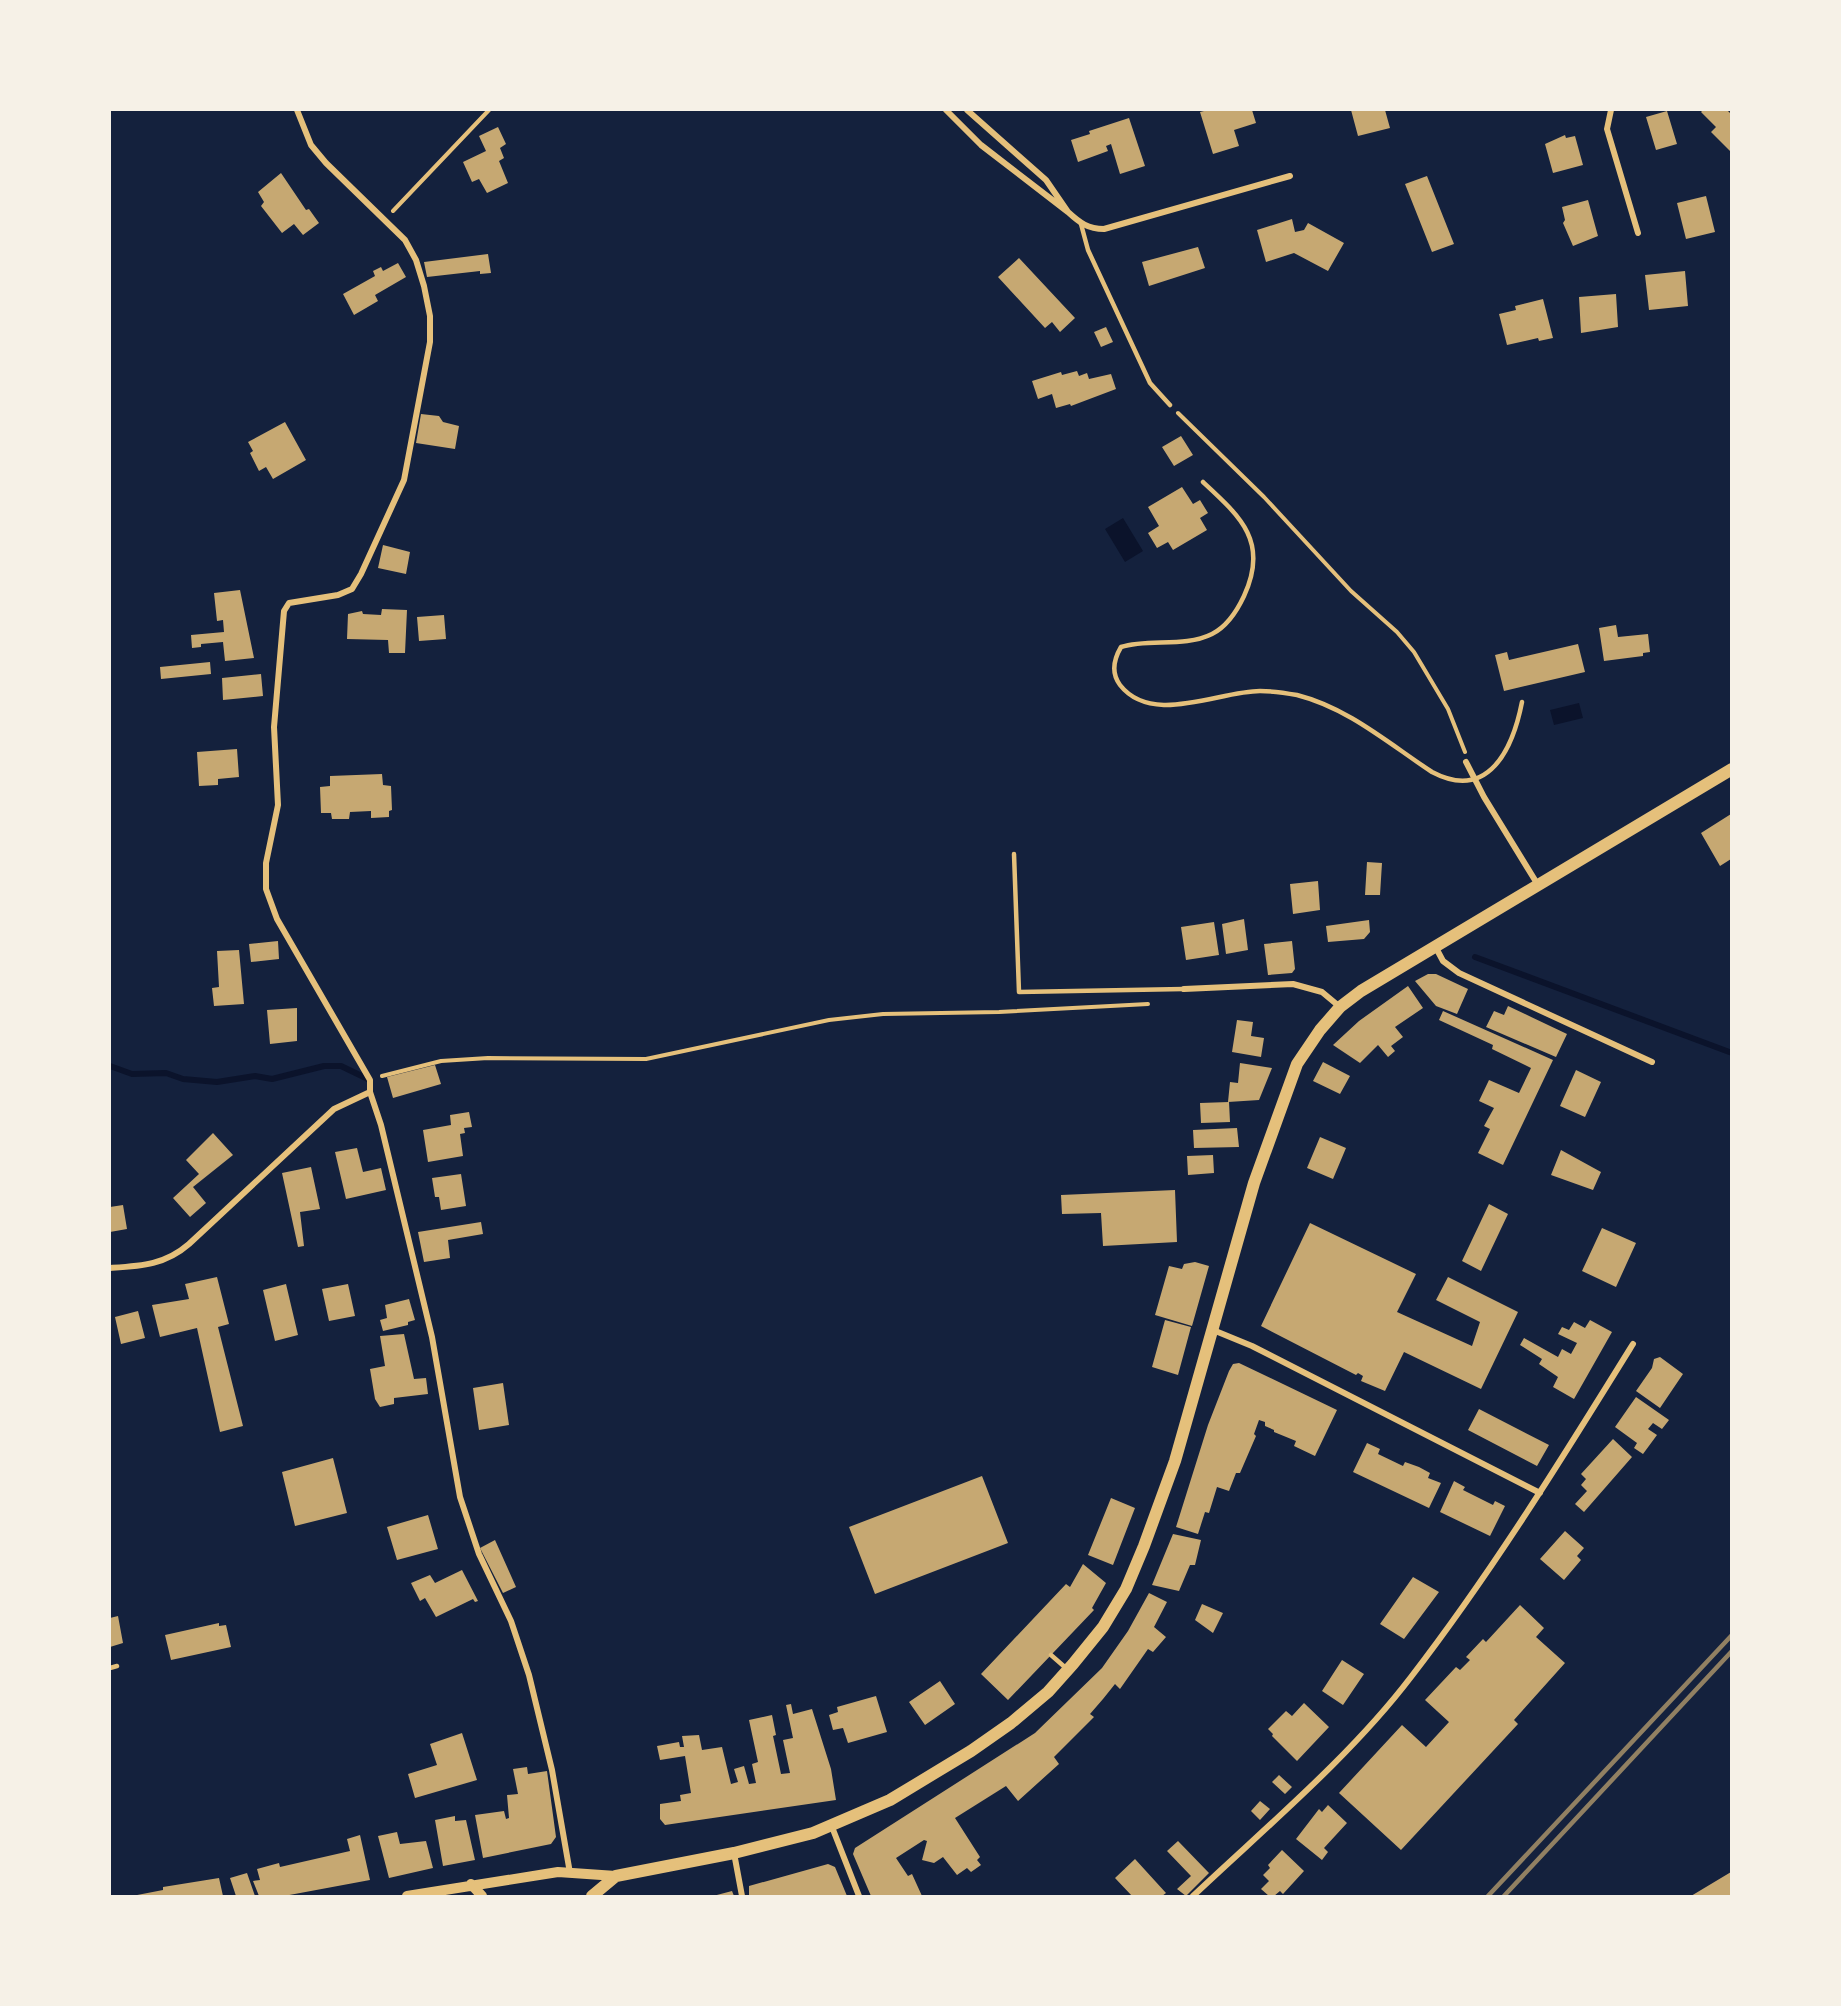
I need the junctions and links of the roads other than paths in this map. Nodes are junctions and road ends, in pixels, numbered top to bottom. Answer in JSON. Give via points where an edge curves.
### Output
{"nodes":[{"id":1,"x":297,"y":110,"type":"edge"},
{"id":2,"x":946,"y":110,"type":"edge"},
{"id":3,"x":967,"y":110,"type":"edge"},
{"id":4,"x":1611,"y":110,"type":"edge"},
{"id":5,"x":1290,"y":176,"type":"dead end"},
{"id":6,"x":1068,"y":212,"type":"junction"},
{"id":7,"x":1081,"y":224,"type":"junction"},
{"id":8,"x":1638,"y":233,"type":"dead end"},
{"id":9,"x":1170,"y":405,"type":"road end"},
{"id":10,"x":1203,"y":482,"type":"dead end"},
{"id":11,"x":1522,"y":702,"type":"dead end"},
{"id":12,"x":1466,"y":762,"type":"road end"},
{"id":13,"x":1731,"y":769,"type":"edge"},
{"id":14,"x":1475,"y":778,"type":"junction"},
{"id":15,"x":1014,"y":854,"type":"dead end"},
{"id":16,"x":1538,"y":885,"type":"junction"},
{"id":17,"x":1435,"y":946,"type":"junction"},
{"id":18,"x":1184,"y":988,"type":"joint"},
{"id":19,"x":1340,"y":1007,"type":"junction"},
{"id":20,"x":1652,"y":1062,"type":"dead end"},
{"id":21,"x":370,"y":1092,"type":"junction"},
{"id":22,"x":110,"y":1268,"type":"edge"},
{"id":23,"x":1213,"y":1330,"type":"junction"},
{"id":24,"x":1633,"y":1344,"type":"dead end"},
{"id":25,"x":1540,"y":1493,"type":"junction"},
{"id":26,"x":1051,"y":1655,"type":"dead end"},
{"id":27,"x":117,"y":1666,"type":"dead end"},
{"id":28,"x":110,"y":1668,"type":"edge"},
{"id":29,"x":1068,"y":1670,"type":"junction"},
{"id":30,"x":832,"y":1827,"type":"junction"},
{"id":31,"x":734,"y":1853,"type":"junction"},
{"id":32,"x":570,"y":1873,"type":"junction"},
{"id":33,"x":616,"y":1876,"type":"junction"},
{"id":34,"x":471,"y":1884,"type":"junction"},
{"id":35,"x":407,"y":1896,"type":"edge"},
{"id":36,"x":482,"y":1896,"type":"edge"},
{"id":37,"x":592,"y":1896,"type":"edge"},
{"id":38,"x":742,"y":1896,"type":"edge"},
{"id":39,"x":859,"y":1896,"type":"edge"},
{"id":40,"x":1193,"y":1896,"type":"edge"}],
"edges":[{"from":1,"to":21,"type":"street","via":[[311,145],[405,240],[416,260],[430,316],[430,342],[404,480],[352,589],[289,603],[284,611],[274,727],[278,804],[266,863],[266,889],[277,919],[370,1080]]},
{"from":2,"to":6,"type":"street","via":[[981,145]]},
{"from":3,"to":6,"type":"street","via":[[1046,180]]},
{"from":4,"to":8,"type":"street","via":[[1607,129]]},
{"from":5,"to":7,"type":"street","via":[[1104,229]]},
{"from":6,"to":7,"type":"street"},
{"from":7,"to":9,"type":"lane","via":[[1088,250],[1145,374]]},
{"from":10,"to":14,"type":"lane","via":[[1237,513],[1254,546],[1250,583],[1236,615],[1212,634],[1120,647],[1114,659],[1116,680],[1127,694],[1171,706],[1259,691],[1296,695],[1341,710],[1448,780]]},
{"from":11,"to":14,"type":"lane","via":[[1513,741],[1502,759]]},
{"from":12,"to":14,"type":"street"},
{"from":13,"to":16,"type":"main road"},
{"from":14,"to":16,"type":"street"},
{"from":15,"to":18,"type":"lane","via":[[1019,992]]},
{"from":16,"to":17,"type":"main road"},
{"from":17,"to":19,"type":"main road"},
{"from":17,"to":20,"type":"street","via":[[1443,961],[1459,973]]},
{"from":18,"to":19,"type":"street","via":[[1293,984],[1322,992]]},
{"from":19,"to":23,"type":"main road","via":[[1297,1064],[1254,1183]]},
{"from":21,"to":22,"type":"street","via":[[334,1109],[170,1259]]},
{"from":21,"to":32,"type":"street","via":[[425,1304],[460,1497],[479,1554],[511,1620],[529,1675],[552,1770]]},
{"from":23,"to":25,"type":"street","via":[[1252,1346]]},
{"from":23,"to":29,"type":"main road","via":[[1175,1461],[1126,1589],[1103,1627]]},
{"from":24,"to":25,"type":"street"},
{"from":25,"to":40,"type":"street","via":[[1411,1678],[1357,1740]]},
{"from":26,"to":29,"type":"lane"},
{"from":27,"to":28,"type":"lane"},
{"from":29,"to":30,"type":"main road","via":[[1048,1692],[971,1751],[890,1800]]},
{"from":30,"to":31,"type":"main road"},
{"from":30,"to":39,"type":"street"},
{"from":31,"to":33,"type":"main road"},
{"from":31,"to":38,"type":"street"},
{"from":32,"to":33,"type":"street"},
{"from":32,"to":34,"type":"street"},
{"from":33,"to":37,"type":"main road"},
{"from":34,"to":35,"type":"street"},
{"from":34,"to":36,"type":"street"}]}
